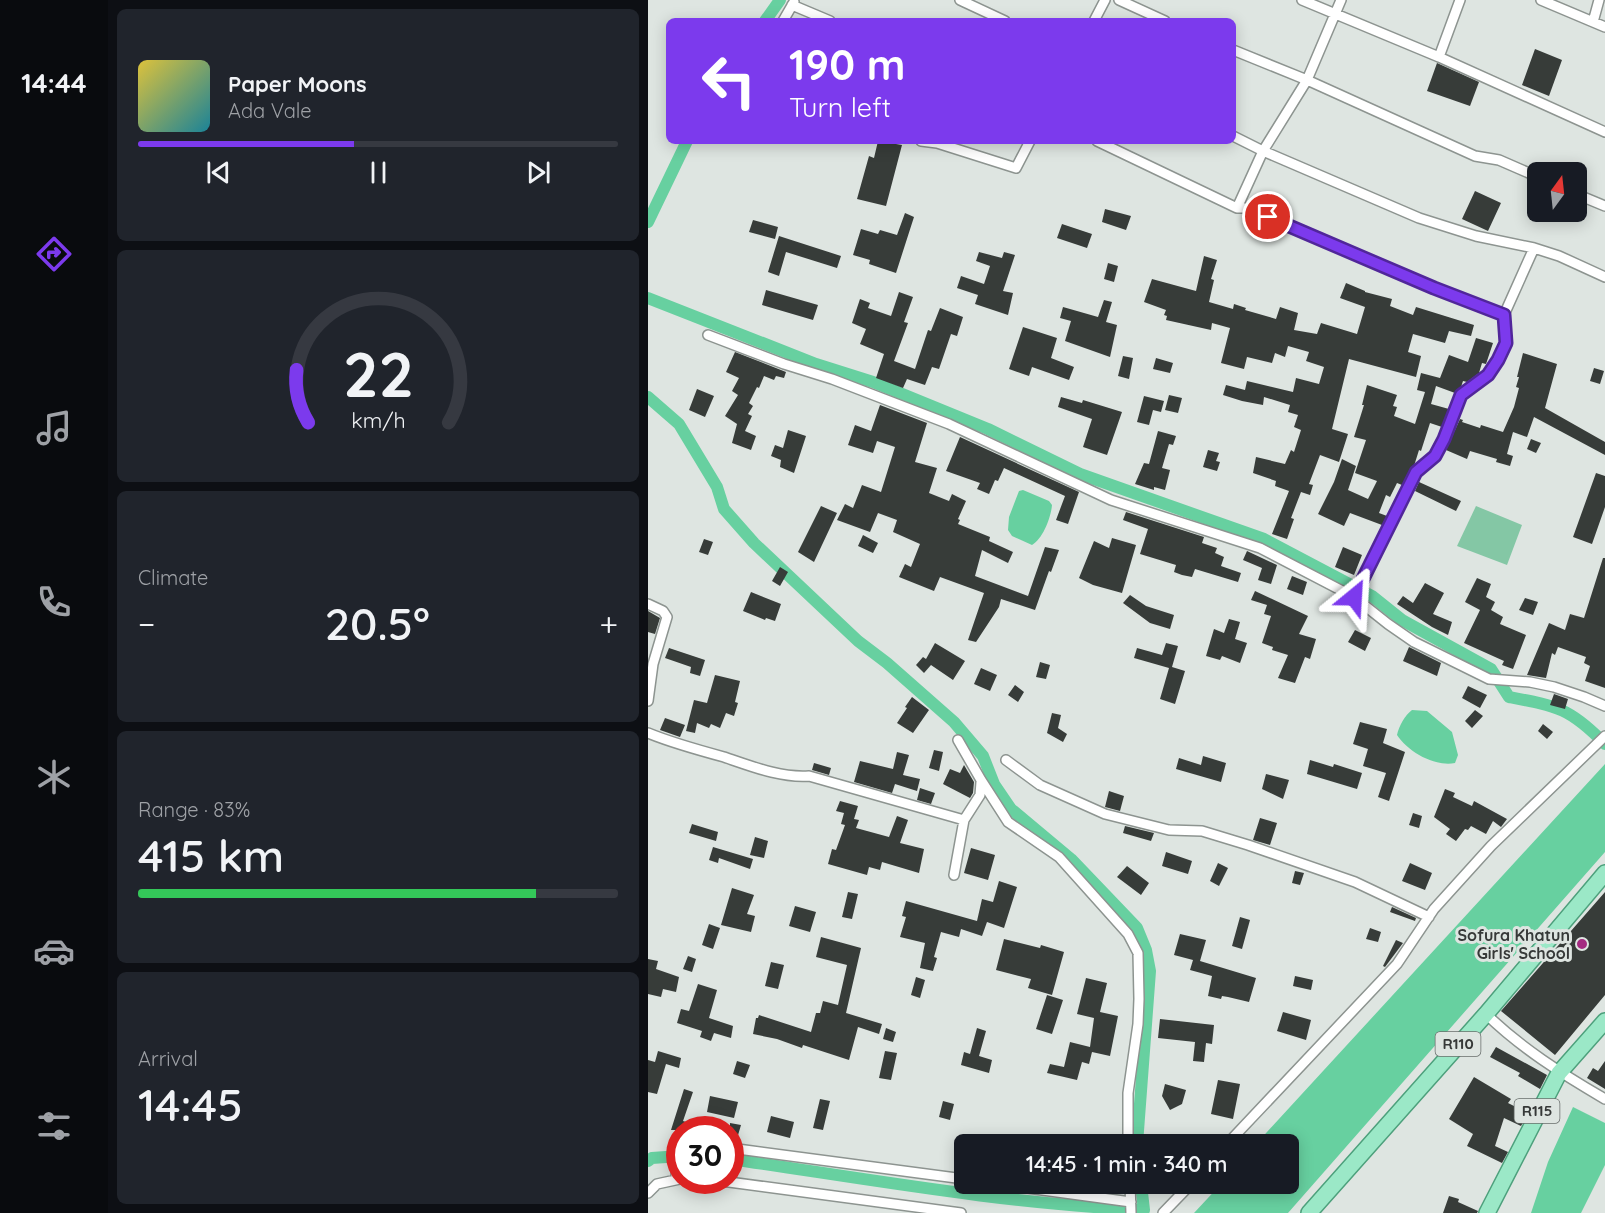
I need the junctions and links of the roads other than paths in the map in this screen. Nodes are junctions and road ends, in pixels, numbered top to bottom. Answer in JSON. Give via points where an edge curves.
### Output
{"nodes":[{"id":1,"x":960,"y":0,"type":"edge"},
{"id":2,"x":1105,"y":0,"type":"edge"},
{"id":3,"x":1119,"y":0,"type":"edge"},
{"id":4,"x":1302,"y":0,"type":"edge"},
{"id":5,"x":1341,"y":0,"type":"edge"},
{"id":6,"x":1460,"y":0,"type":"edge"},
{"id":7,"x":1541,"y":0,"type":"edge"},
{"id":8,"x":1599,"y":0,"type":"edge"},
{"id":9,"x":794,"y":3,"type":"edge"},
{"id":10,"x":1335,"y":14,"type":"junction"},
{"id":11,"x":785,"y":18,"type":"edge"},
{"id":12,"x":824,"y":18,"type":"edge"},
{"id":13,"x":999,"y":18,"type":"edge"},
{"id":14,"x":1096,"y":18,"type":"edge"},
{"id":15,"x":1159,"y":18,"type":"edge"},
{"id":16,"x":1593,"y":22,"type":"junction"},
{"id":17,"x":1605,"y":27,"type":"edge"},
{"id":18,"x":1236,"y":51,"type":"edge"},
{"id":19,"x":1439,"y":57,"type":"junction"},
{"id":20,"x":1307,"y":80,"type":"junction"},
{"id":21,"x":1605,"y":132,"type":"edge"},
{"id":22,"x":1236,"y":138,"type":"edge"},
{"id":23,"x":940,"y":144,"type":"edge"},
{"id":24,"x":1028,"y":144,"type":"edge"},
{"id":25,"x":1103,"y":144,"type":"edge"},
{"id":26,"x":1263,"y":152,"type":"junction"},
{"id":27,"x":1527,"y":172,"type":"edge"},
{"id":28,"x":1587,"y":199,"type":"edge"},
{"id":29,"x":1605,"y":207,"type":"edge"},
{"id":30,"x":1237,"y":208,"type":"junction"},
{"id":31,"x":1534,"y":248,"type":"junction"},
{"id":32,"x":1605,"y":277,"type":"edge"},
{"id":33,"x":1504,"y":315,"type":"junction"},
{"id":34,"x":708,"y":335,"type":"dead end"},
{"id":35,"x":1354,"y":597,"type":"junction"},
{"id":36,"x":648,"y":604,"type":"edge"},
{"id":37,"x":648,"y":701,"type":"edge"},
{"id":38,"x":1605,"y":706,"type":"edge"},
{"id":39,"x":648,"y":733,"type":"edge"},
{"id":40,"x":1605,"y":736,"type":"edge"},
{"id":41,"x":958,"y":740,"type":"dead end"},
{"id":42,"x":1006,"y":760,"type":"dead end"},
{"id":43,"x":981,"y":780,"type":"junction"},
{"id":44,"x":964,"y":820,"type":"junction"},
{"id":45,"x":1605,"y":873,"type":"edge"},
{"id":46,"x":954,"y":874,"type":"dead end"},
{"id":47,"x":1429,"y":916,"type":"junction"},
{"id":48,"x":1486,"y":1014,"type":"junction"},
{"id":49,"x":1605,"y":1021,"type":"edge"},
{"id":50,"x":1559,"y":1072,"type":"junction"},
{"id":51,"x":1605,"y":1099,"type":"edge"},
{"id":52,"x":1128,"y":1134,"type":"edge"},
{"id":53,"x":1236,"y":1134,"type":"edge"},
{"id":54,"x":744,"y":1150,"type":"edge"},
{"id":55,"x":954,"y":1178,"type":"edge"},
{"id":56,"x":666,"y":1180,"type":"edge"},
{"id":57,"x":744,"y":1184,"type":"edge"},
{"id":58,"x":648,"y":1193,"type":"edge"},
{"id":59,"x":1055,"y":1194,"type":"edge"},
{"id":60,"x":1181,"y":1194,"type":"edge"},
{"id":61,"x":1131,"y":1207,"type":"edge"},
{"id":62,"x":961,"y":1213,"type":"edge"},
{"id":63,"x":1163,"y":1213,"type":"edge"},
{"id":64,"x":1309,"y":1213,"type":"edge"},
{"id":65,"x":1487,"y":1213,"type":"edge"}],
"edges":[{"from":1,"to":13,"type":"street"},
{"from":2,"to":14,"type":"street"},
{"from":3,"to":15,"type":"street"},
{"from":4,"to":10,"type":"street"},
{"from":5,"to":10,"type":"street"},
{"from":6,"to":19,"type":"street"},
{"from":7,"to":16,"type":"street"},
{"from":8,"to":16,"type":"street"},
{"from":9,"to":11,"type":"street"},
{"from":9,"to":12,"type":"street"},
{"from":10,"to":19,"type":"street"},
{"from":10,"to":20,"type":"street"},
{"from":16,"to":17,"type":"street"},
{"from":18,"to":20,"type":"street"},
{"from":19,"to":21,"type":"street"},
{"from":20,"to":26,"type":"street"},
{"from":20,"to":27,"type":"street","via":[[1475,156],[1499,160]]},
{"from":22,"to":26,"type":"street"},
{"from":23,"to":24,"type":"street","via":[[1016,168]]},
{"from":25,"to":30,"type":"street"},
{"from":26,"to":30,"type":"street"},
{"from":26,"to":31,"type":"street","via":[[1419,218],[1476,236]]},
{"from":28,"to":29,"type":"street"},
{"from":30,"to":33,"type":"street","via":[[1248,208]]},
{"from":31,"to":32,"type":"street"},
{"from":31,"to":33,"type":"street"},
{"from":33,"to":35,"type":"street","via":[[1506,343],[1498,360],[1488,375],[1461,395],[1435,456],[1416,472]]},
{"from":34,"to":35,"type":"street","via":[[949,424],[1111,500],[1260,548]]},
{"from":35,"to":38,"type":"street","via":[[1414,642],[1489,680],[1554,687]]},
{"from":36,"to":37,"type":"street","via":[[667,617],[653,664]]},
{"from":39,"to":44,"type":"street","via":[[793,777],[809,776]]},
{"from":40,"to":47,"type":"street","via":[[1491,846]]},
{"from":41,"to":43,"type":"street"},
{"from":42,"to":47,"type":"street","via":[[1040,785],[1105,814],[1169,830],[1202,831],[1248,845],[1355,882]]},
{"from":43,"to":44,"type":"street","via":[[980,795]]},
{"from":43,"to":52,"type":"street","via":[[1008,822],[1059,857],[1121,925],[1138,953],[1138,1024],[1128,1093]]},
{"from":44,"to":46,"type":"street"},
{"from":45,"to":48,"type":"main road","number":"R110"},
{"from":47,"to":53,"type":"street","via":[[1397,964]]},
{"from":48,"to":50,"type":"street"},
{"from":48,"to":64,"type":"main road","number":"R110"},
{"from":49,"to":50,"type":"main road","number":"R115"},
{"from":50,"to":51,"type":"street"},
{"from":50,"to":65,"type":"main road","number":"R115"},
{"from":54,"to":55,"type":"street"},
{"from":56,"to":58,"type":"street"},
{"from":57,"to":62,"type":"street"},
{"from":59,"to":61,"type":"street"},
{"from":60,"to":63,"type":"street"}]}
